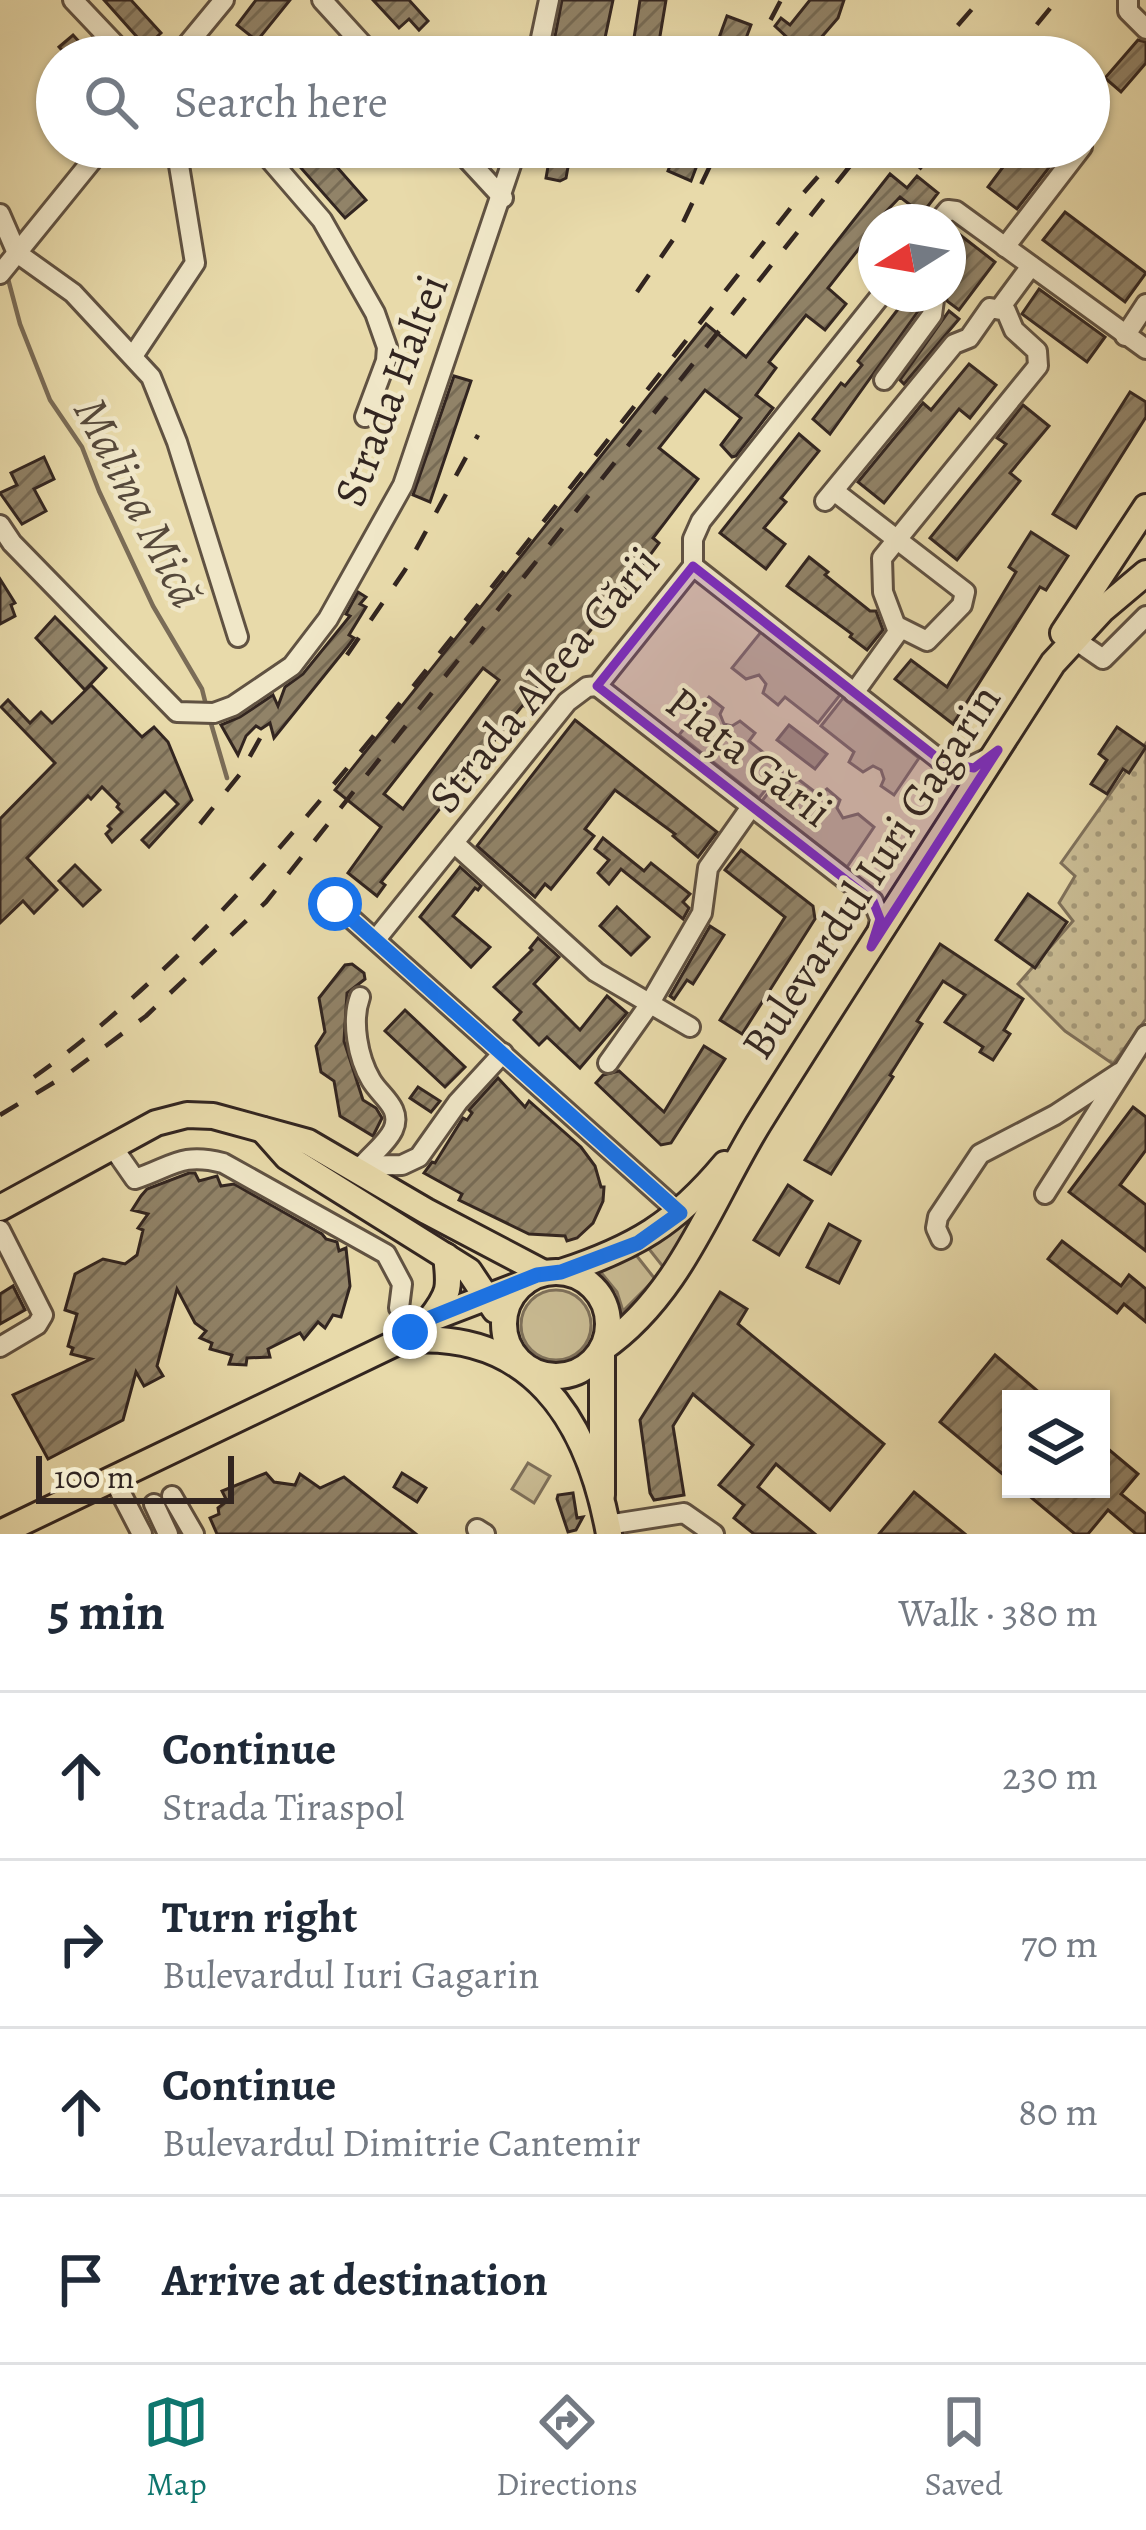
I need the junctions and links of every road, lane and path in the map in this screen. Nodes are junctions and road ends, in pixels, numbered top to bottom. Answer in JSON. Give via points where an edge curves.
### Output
{"nodes":[{"id":1,"x":73,"y":0,"type":"edge"},
{"id":2,"x":224,"y":0,"type":"edge"},
{"id":3,"x":322,"y":0,"type":"edge"},
{"id":4,"x":549,"y":0,"type":"edge"},
{"id":5,"x":1128,"y":0,"type":"edge"},
{"id":6,"x":1146,"y":28,"type":"edge"},
{"id":7,"x":107,"y":36,"type":"edge"},
{"id":8,"x":194,"y":36,"type":"edge"},
{"id":9,"x":355,"y":36,"type":"edge"},
{"id":10,"x":541,"y":36,"type":"edge"},
{"id":11,"x":86,"y":168,"type":"edge"},
{"id":12,"x":179,"y":168,"type":"edge"},
{"id":13,"x":277,"y":168,"type":"edge"},
{"id":14,"x":475,"y":168,"type":"edge"},
{"id":15,"x":512,"y":168,"type":"edge"},
{"id":16,"x":1066,"y":168,"type":"edge"},
{"id":17,"x":503,"y":198,"type":"junction"},
{"id":18,"x":0,"y":214,"type":"edge"},
{"id":19,"x":966,"y":218,"type":"edge"},
{"id":20,"x":1005,"y":247,"type":"junction"},
{"id":21,"x":6,"y":266,"type":"edge"},
{"id":22,"x":1031,"y":266,"type":"junction"},
{"id":23,"x":1146,"y":304,"type":"edge"},
{"id":24,"x":1000,"y":308,"type":"junction"},
{"id":25,"x":868,"y":312,"type":"edge"},
{"id":26,"x":932,"y":312,"type":"edge"},
{"id":27,"x":1125,"y":336,"type":"junction"},
{"id":28,"x":1146,"y":349,"type":"edge"},
{"id":29,"x":134,"y":356,"type":"junction"},
{"id":30,"x":884,"y":380,"type":"dead end"},
{"id":31,"x":365,"y":417,"type":"dead end"},
{"id":32,"x":1146,"y":507,"type":"edge"},
{"id":33,"x":0,"y":525,"type":"edge"},
{"id":34,"x":895,"y":538,"type":"junction"},
{"id":35,"x":693,"y":566,"type":"junction"},
{"id":36,"x":1146,"y":574,"type":"edge"},
{"id":37,"x":1146,"y":616,"type":"edge"},
{"id":38,"x":898,"y":627,"type":"junction"},
{"id":39,"x":238,"y":637,"type":"dead end"},
{"id":40,"x":1074,"y":639,"type":"junction"},
{"id":41,"x":1053,"y":663,"type":"junction"},
{"id":42,"x":597,"y":686,"type":"junction"},
{"id":43,"x":854,"y":693,"type":"junction"},
{"id":44,"x":998,"y":749,"type":"junction"},
{"id":45,"x":751,"y":806,"type":"junction"},
{"id":46,"x":454,"y":843,"type":"junction"},
{"id":47,"x":335,"y":904,"type":"dead end"},
{"id":48,"x":377,"y":938,"type":"junction"},
{"id":49,"x":871,"y":946,"type":"junction"},
{"id":50,"x":360,"y":997,"type":"dead end"},
{"id":51,"x":651,"y":1000,"type":"junction"},
{"id":52,"x":690,"y":1027,"type":"dead end"},
{"id":53,"x":1146,"y":1035,"type":"edge"},
{"id":54,"x":503,"y":1053,"type":"junction"},
{"id":55,"x":608,"y":1063,"type":"dead end"},
{"id":56,"x":1119,"y":1073,"type":"junction"},
{"id":57,"x":758,"y":1124,"type":"junction"},
{"id":58,"x":263,"y":1130,"type":"junction"},
{"id":59,"x":112,"y":1147,"type":"junction"},
{"id":60,"x":299,"y":1165,"type":"junction"},
{"id":61,"x":355,"y":1166,"type":"junction"},
{"id":62,"x":1045,"y":1194,"type":"dead end"},
{"id":63,"x":292,"y":1202,"type":"junction"},
{"id":64,"x":0,"y":1208,"type":"edge"},
{"id":65,"x":680,"y":1213,"type":"junction"},
{"id":66,"x":0,"y":1230,"type":"edge"},
{"id":67,"x":941,"y":1238,"type":"dead end"},
{"id":68,"x":446,"y":1256,"type":"junction"},
{"id":69,"x":7,"y":1259,"type":"edge"},
{"id":70,"x":543,"y":1276,"type":"junction"},
{"id":71,"x":487,"y":1297,"type":"junction"},
{"id":72,"x":399,"y":1308,"type":"dead end"},
{"id":73,"x":430,"y":1318,"type":"junction"},
{"id":74,"x":503,"y":1325,"type":"junction"},
{"id":75,"x":400,"y":1341,"type":"junction"},
{"id":76,"x":0,"y":1347,"type":"edge"},
{"id":77,"x":602,"y":1349,"type":"junction"},
{"id":78,"x":528,"y":1369,"type":"junction"},
{"id":79,"x":113,"y":1478,"type":"junction"},
{"id":80,"x":602,"y":1495,"type":"junction"},
{"id":81,"x":608,"y":1530,"type":"edge"},
{"id":82,"x":9,"y":1531,"type":"edge"},
{"id":83,"x":133,"y":1531,"type":"edge"},
{"id":84,"x":168,"y":1534,"type":"edge"},
{"id":85,"x":194,"y":1534,"type":"edge"},
{"id":86,"x":714,"y":1534,"type":"edge"}],
"edges":[{"from":1,"to":7,"type":"street"},
{"from":2,"to":8,"type":"street"},
{"from":3,"to":9,"type":"street"},
{"from":4,"to":10,"type":"street"},
{"from":5,"to":6,"type":"street"},
{"from":11,"to":21,"type":"street"},
{"from":12,"to":29,"type":"street","via":[[195,262]]},
{"from":13,"to":31,"type":"street","via":[[322,220],[387,347]]},
{"from":14,"to":17,"type":"street"},
{"from":15,"to":17,"type":"street","name":"Strada Haltei"},
{"from":16,"to":20,"type":"street"},
{"from":17,"to":33,"type":"street","name":"Strada Haltei","via":[[411,465],[379,531],[298,659],[233,706],[198,714],[172,709]]},
{"from":18,"to":21,"type":"street"},
{"from":19,"to":20,"type":"street"},
{"from":20,"to":22,"type":"street"},
{"from":21,"to":29,"type":"street","via":[[73,292]]},
{"from":22,"to":24,"type":"street"},
{"from":22,"to":27,"type":"street"},
{"from":23,"to":27,"type":"street"},
{"from":24,"to":34,"type":"street","via":[[1037,351],[1038,366]]},
{"from":24,"to":34,"type":"street","via":[[990,308],[970,338],[954,344],[829,496]]},
{"from":25,"to":35,"type":"street","name":"Strada Aleea Gării","via":[[701,521]]},
{"from":26,"to":30,"type":"street"},
{"from":27,"to":28,"type":"street"},
{"from":29,"to":39,"type":"street","via":[[172,430]]},
{"from":32,"to":41,"type":"main road","name":"Bulevardul Iuri Gagarin","via":[[1062,635]]},
{"from":34,"to":38,"type":"street","via":[[880,580]]},
{"from":34,"to":38,"type":"street","via":[[966,598],[927,641]]},
{"from":35,"to":42,"type":"street","name":"Strada Aleea Gării"},
{"from":35,"to":43,"type":"street"},
{"from":36,"to":40,"type":"main road","name":"Bulevardul Iuri Gagarin"},
{"from":37,"to":40,"type":"street","via":[[1102,658]]},
{"from":38,"to":43,"type":"street"},
{"from":40,"to":41,"type":"main road","name":"Bulevardul Iuri Gagarin"},
{"from":41,"to":44,"type":"main road","name":"Bulevardul Iuri Gagarin"},
{"from":42,"to":45,"type":"street","name":"Piața Gării"},
{"from":42,"to":46,"type":"street","name":"Strada Aleea Gării","via":[[567,702]]},
{"from":43,"to":44,"type":"street","via":[[953,768],[974,768]]},
{"from":44,"to":49,"type":"main road","name":"Bulevardul Iuri Gagarin"},
{"from":45,"to":49,"type":"street","name":"Piața Gării","via":[[873,901],[880,920]]},
{"from":45,"to":51,"type":"street","via":[[708,868],[702,913]]},
{"from":46,"to":48,"type":"street","name":"Strada Aleea Gării"},
{"from":46,"to":51,"type":"street","via":[[596,972]]},
{"from":47,"to":48,"type":"street"},
{"from":48,"to":54,"type":"street"},
{"from":49,"to":57,"type":"main road","name":"Bulevardul Iuri Gagarin"},
{"from":50,"to":61,"type":"street","via":[[362,1058],[395,1119],[392,1132]]},
{"from":51,"to":52,"type":"street"},
{"from":51,"to":55,"type":"street"},
{"from":53,"to":56,"type":"street"},
{"from":54,"to":61,"type":"street","via":[[419,1157]]},
{"from":54,"to":65,"type":"street"},
{"from":56,"to":62,"type":"street"},
{"from":56,"to":67,"type":"street","via":[[980,1154],[938,1217]]},
{"from":57,"to":65,"type":"main road","name":"Bulevardul Iuri Gagarin"},
{"from":57,"to":77,"type":"main road","name":"Bulevardul Iuri Gagarin","via":[[655,1300]]},
{"from":58,"to":59,"type":"main road","via":[[187,1115]]},
{"from":58,"to":60,"type":"main road"},
{"from":58,"to":61,"type":"main road"},
{"from":59,"to":63,"type":"street","via":[[135,1179],[201,1157]]},
{"from":59,"to":64,"type":"main road"},
{"from":60,"to":63,"type":"street"},
{"from":60,"to":68,"type":"main road"},
{"from":61,"to":70,"type":"main road"},
{"from":63,"to":72,"type":"street","via":[[386,1255],[402,1284]]},
{"from":65,"to":70,"type":"main road","name":"Bulevardul Iuri Gagarin","via":[[638,1243]]},
{"from":66,"to":69,"type":"street"},
{"from":68,"to":71,"type":"main road","via":[[469,1270]]},
{"from":68,"to":73,"type":"main road","via":[[449,1286]]},
{"from":69,"to":76,"type":"street","via":[[43,1315]]},
{"from":70,"to":71,"type":"main road","name":"Bulevardul Iuri Gagarin"},
{"from":70,"to":74,"type":"main road","via":[[507,1304]]},
{"from":70,"to":77,"type":"main road","via":[[586,1281],[600,1296],[608,1324]]},
{"from":71,"to":73,"type":"main road","name":"Bulevardul Iuri Gagarin"},
{"from":71,"to":74,"type":"main road"},
{"from":73,"to":75,"type":"main road","name":"Bulevardul Iuri Gagarin"},
{"from":74,"to":78,"type":"main road","via":[[513,1355]]},
{"from":75,"to":78,"type":"main road","via":[[453,1338]]},
{"from":75,"to":79,"type":"main road"},
{"from":77,"to":78,"type":"main road","via":[[568,1376]]},
{"from":77,"to":80,"type":"main road"},
{"from":78,"to":80,"type":"main road","via":[[579,1436]]},
{"from":79,"to":82,"type":"main road"},
{"from":79,"to":83,"type":"street"},
{"from":80,"to":81,"type":"main road"},
{"from":81,"to":86,"type":"street","via":[[684,1513]]},
{"from":84,"to":85,"type":"street","via":[[163,1500]]}]}
